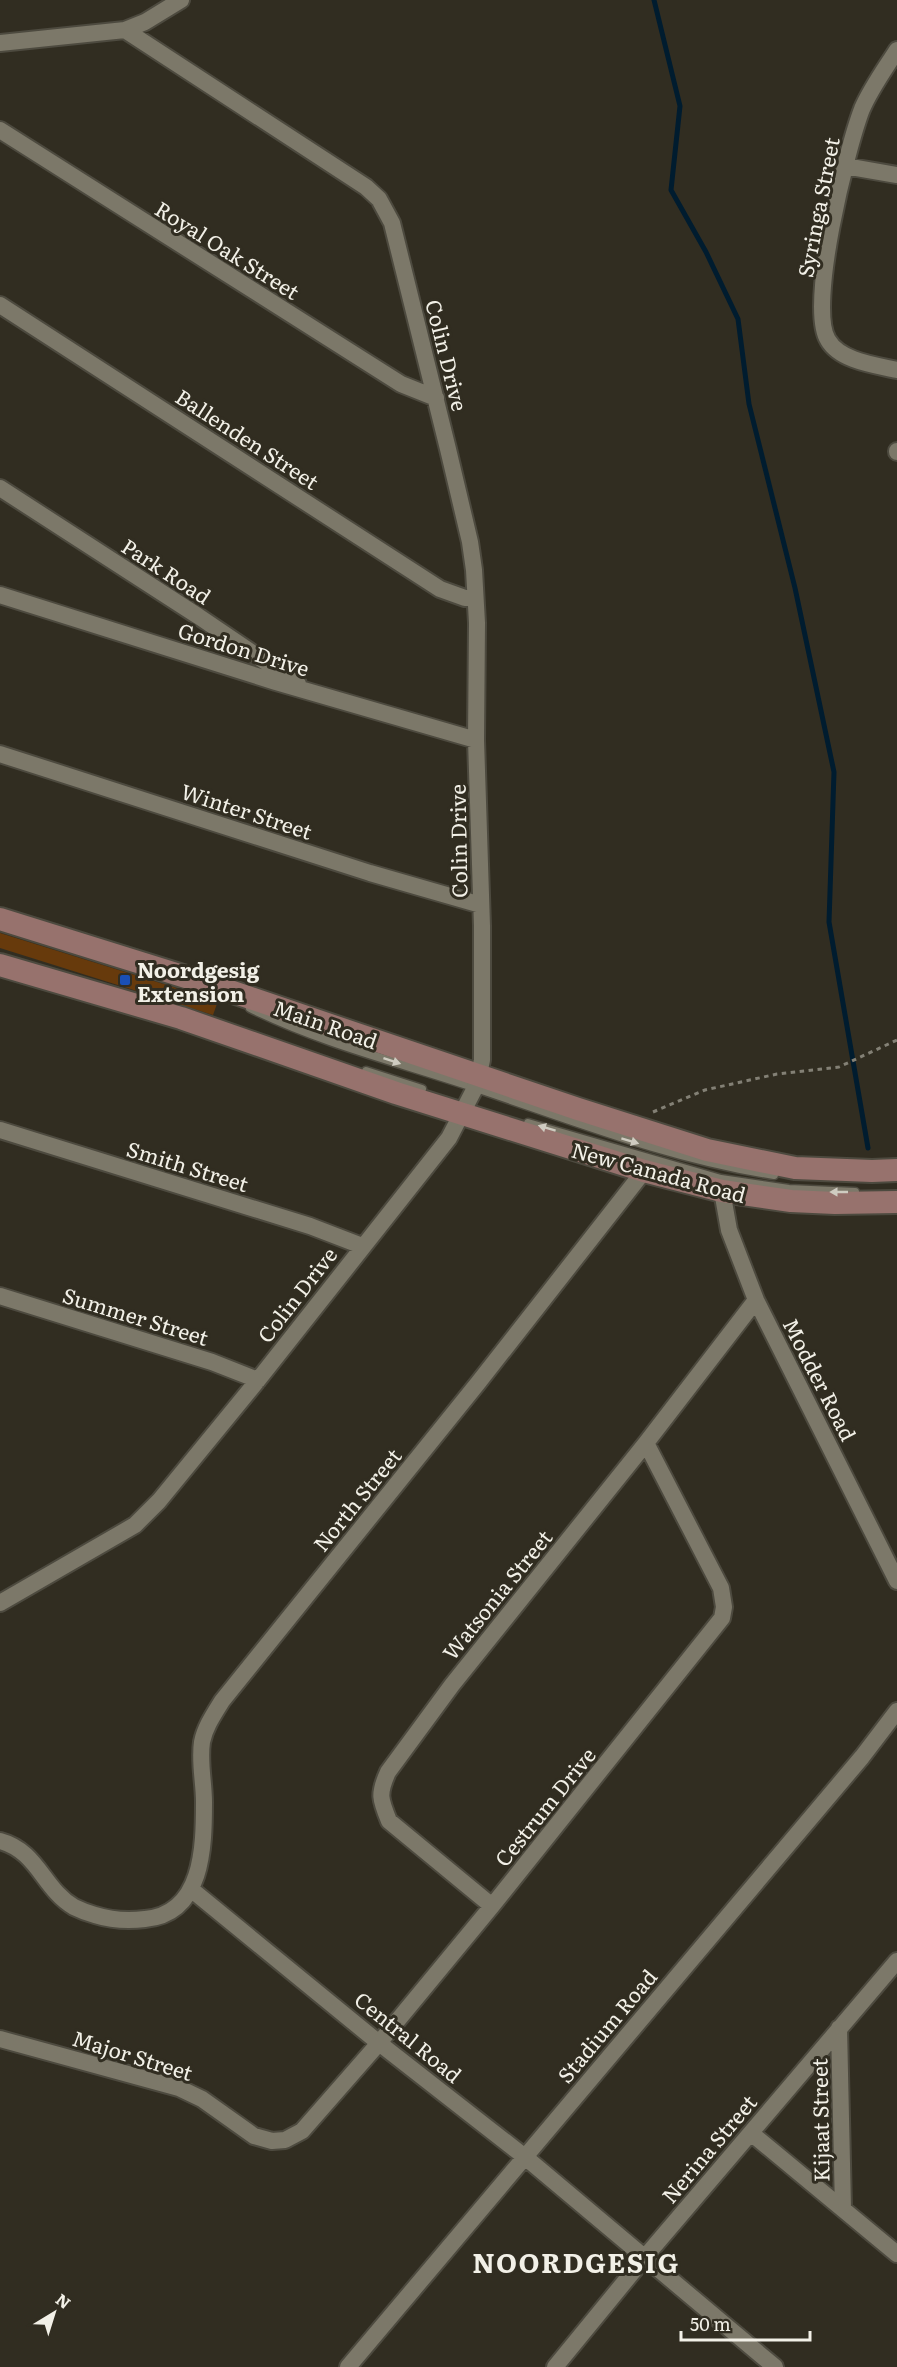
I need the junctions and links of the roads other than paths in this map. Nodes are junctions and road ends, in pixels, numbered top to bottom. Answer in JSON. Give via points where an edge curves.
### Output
{"nodes":[{"id":1,"x":181,"y":0,"type":"edge"},
{"id":2,"x":125,"y":30,"type":"junction"},
{"id":3,"x":0,"y":43,"type":"edge"},
{"id":4,"x":897,"y":50,"type":"edge"},
{"id":5,"x":0,"y":130,"type":"edge"},
{"id":6,"x":845,"y":166,"type":"junction"},
{"id":7,"x":897,"y":175,"type":"edge"},
{"id":8,"x":0,"y":305,"type":"edge"},
{"id":9,"x":897,"y":370,"type":"edge"},
{"id":10,"x":436,"y":398,"type":"junction"},
{"id":11,"x":0,"y":488,"type":"edge"},
{"id":12,"x":0,"y":595,"type":"edge"},
{"id":13,"x":475,"y":597,"type":"junction"},
{"id":14,"x":309,"y":691,"type":"junction"},
{"id":15,"x":476,"y":740,"type":"junction"},
{"id":16,"x":0,"y":754,"type":"edge"},
{"id":17,"x":481,"y":905,"type":"junction"},
{"id":18,"x":0,"y":919,"type":"edge"},
{"id":19,"x":0,"y":926,"type":"edge"},
{"id":20,"x":0,"y":955,"type":"edge"},
{"id":21,"x":0,"y":965,"type":"edge"},
{"id":22,"x":239,"y":1028,"type":"dead end"},
{"id":23,"x":353,"y":1066,"type":"dead end"},
{"id":24,"x":477,"y":1081,"type":"junction"},
{"id":25,"x":432,"y":1093,"type":"dead end"},
{"id":26,"x":465,"y":1107,"type":"junction"},
{"id":27,"x":523,"y":1121,"type":"dead end"},
{"id":28,"x":0,"y":1130,"type":"edge"},
{"id":29,"x":644,"y":1171,"type":"junction"},
{"id":30,"x":805,"y":1178,"type":"dead end"},
{"id":31,"x":881,"y":1185,"type":"edge"},
{"id":32,"x":722,"y":1191,"type":"junction"},
{"id":33,"x":362,"y":1246,"type":"junction"},
{"id":34,"x":0,"y":1296,"type":"edge"},
{"id":35,"x":756,"y":1300,"type":"junction"},
{"id":36,"x":258,"y":1380,"type":"junction"},
{"id":37,"x":646,"y":1443,"type":"junction"},
{"id":38,"x":897,"y":1581,"type":"edge"},
{"id":39,"x":0,"y":1603,"type":"edge"},
{"id":40,"x":897,"y":1711,"type":"edge"},
{"id":41,"x":0,"y":1841,"type":"edge"},
{"id":42,"x":192,"y":1890,"type":"junction"},
{"id":43,"x":492,"y":1906,"type":"junction"},
{"id":44,"x":897,"y":1961,"type":"edge"},
{"id":45,"x":839,"y":2028,"type":"junction"},
{"id":46,"x":0,"y":2039,"type":"edge"},
{"id":47,"x":379,"y":2043,"type":"junction"},
{"id":48,"x":751,"y":2133,"type":"junction"},
{"id":49,"x":525,"y":2157,"type":"junction"},
{"id":50,"x":843,"y":2209,"type":"junction"},
{"id":51,"x":897,"y":2254,"type":"edge"},
{"id":52,"x":645,"y":2257,"type":"junction"},
{"id":53,"x":348,"y":2367,"type":"edge"},
{"id":54,"x":555,"y":2367,"type":"edge"},
{"id":55,"x":775,"y":2367,"type":"edge"}],
"edges":[{"from":1,"to":2,"type":"street"},
{"from":2,"to":3,"type":"street"},
{"from":2,"to":10,"type":"street","name":"Colin Drive","via":[[379,199],[392,223]]},
{"from":4,"to":6,"type":"street","name":"Syringa Street","via":[[862,109]]},
{"from":5,"to":10,"type":"street","name":"Royal Oak Street","via":[[391,378]]},
{"from":6,"to":7,"type":"street"},
{"from":6,"to":9,"type":"street","name":"Syringa Street","via":[[825,267],[823,330],[838,352]]},
{"from":8,"to":13,"type":"street","name":"Ballenden Street","via":[[440,589],[465,598]]},
{"from":10,"to":13,"type":"street","name":"Colin Drive","via":[[470,542]]},
{"from":11,"to":14,"type":"street","name":"Park Road"},
{"from":12,"to":14,"type":"street","name":"Gordon Drive"},
{"from":13,"to":15,"type":"street","name":"Colin Drive"},
{"from":14,"to":15,"type":"street","name":"Gordon Drive"},
{"from":15,"to":17,"type":"street","name":"Colin Drive"},
{"from":16,"to":17,"type":"street","name":"Winter Street"},
{"from":17,"to":24,"type":"street","name":"Colin Drive","via":[[482,1060]]},
{"from":18,"to":24,"type":"main road","name":"Main Road","via":[[221,988]]},
{"from":19,"to":24,"type":"lane","name":"Main Road","one_way":true,"via":[[218,995],[304,1033]]},
{"from":20,"to":22,"type":"lane"},
{"from":21,"to":26,"type":"main road","name":"Main Road"},
{"from":23,"to":25,"type":"lane","name":"Main Road"},
{"from":24,"to":26,"type":"street","name":"Colin Drive"},
{"from":24,"to":30,"type":"lane","name":"New Canada Road","one_way":true,"via":[[587,1128],[671,1153],[732,1168]]},
{"from":24,"to":31,"type":"main road","name":"New Canada Road","via":[[707,1150]]},
{"from":26,"to":29,"type":"main road","name":"New Canada Road"},
{"from":26,"to":33,"type":"street","name":"Colin Drive","via":[[438,1152]]},
{"from":31,"to":27,"type":"lane","name":"New Canada Road","one_way":true,"via":[[789,1189],[721,1179]]},
{"from":28,"to":33,"type":"street","name":"Smith Street","via":[[310,1226]]},
{"from":29,"to":32,"type":"main road","name":"New Canada Road"},
{"from":29,"to":42,"type":"street","name":"North Street","via":[[222,1701],[202,1742],[201,1848]]},
{"from":31,"to":32,"type":"main road","name":"New Canada Road","via":[[791,1201]]},
{"from":32,"to":35,"type":"street","name":"Modder Road","via":[[729,1230]]},
{"from":33,"to":36,"type":"street","name":"Colin Drive"},
{"from":34,"to":36,"type":"street","name":"Summer Street"},
{"from":35,"to":37,"type":"street","name":"Watsonia Street"},
{"from":35,"to":38,"type":"street","name":"Modder Road"},
{"from":36,"to":39,"type":"street","name":"Colin Drive","via":[[135,1525]]},
{"from":37,"to":43,"type":"street","name":"Cestrum Drive","via":[[721,1588],[724,1606],[718,1625]]},
{"from":37,"to":43,"type":"street","name":"Watsonia Street","via":[[452,1684],[382,1786],[380,1800],[389,1821]]},
{"from":40,"to":49,"type":"street","name":"Stadium Road"},
{"from":41,"to":42,"type":"street","via":[[27,1854],[73,1906],[98,1916],[130,1921],[153,1919],[172,1912]]},
{"from":42,"to":47,"type":"street","name":"Central Road"},
{"from":43,"to":47,"type":"street","name":"Cestrum Drive"},
{"from":44,"to":45,"type":"street","name":"Nerina Street"},
{"from":45,"to":48,"type":"street","name":"Nerina Street"},
{"from":45,"to":50,"type":"street","name":"Kijaat Street"},
{"from":46,"to":47,"type":"street","name":"Major Street","via":[[179,2088],[202,2099],[254,2136],[272,2142],[302,2131]]},
{"from":47,"to":49,"type":"street","name":"Central Road"},
{"from":48,"to":50,"type":"street","name":"Kijaat Street"},
{"from":48,"to":52,"type":"street","name":"Nerina Street"},
{"from":49,"to":52,"type":"street","name":"Central Road"},
{"from":49,"to":53,"type":"street","name":"Stadium Road"},
{"from":50,"to":51,"type":"street","name":"Kijaat Street"},
{"from":52,"to":54,"type":"street","name":"Nerina Street"},
{"from":52,"to":55,"type":"street","name":"Central Road"}]}
